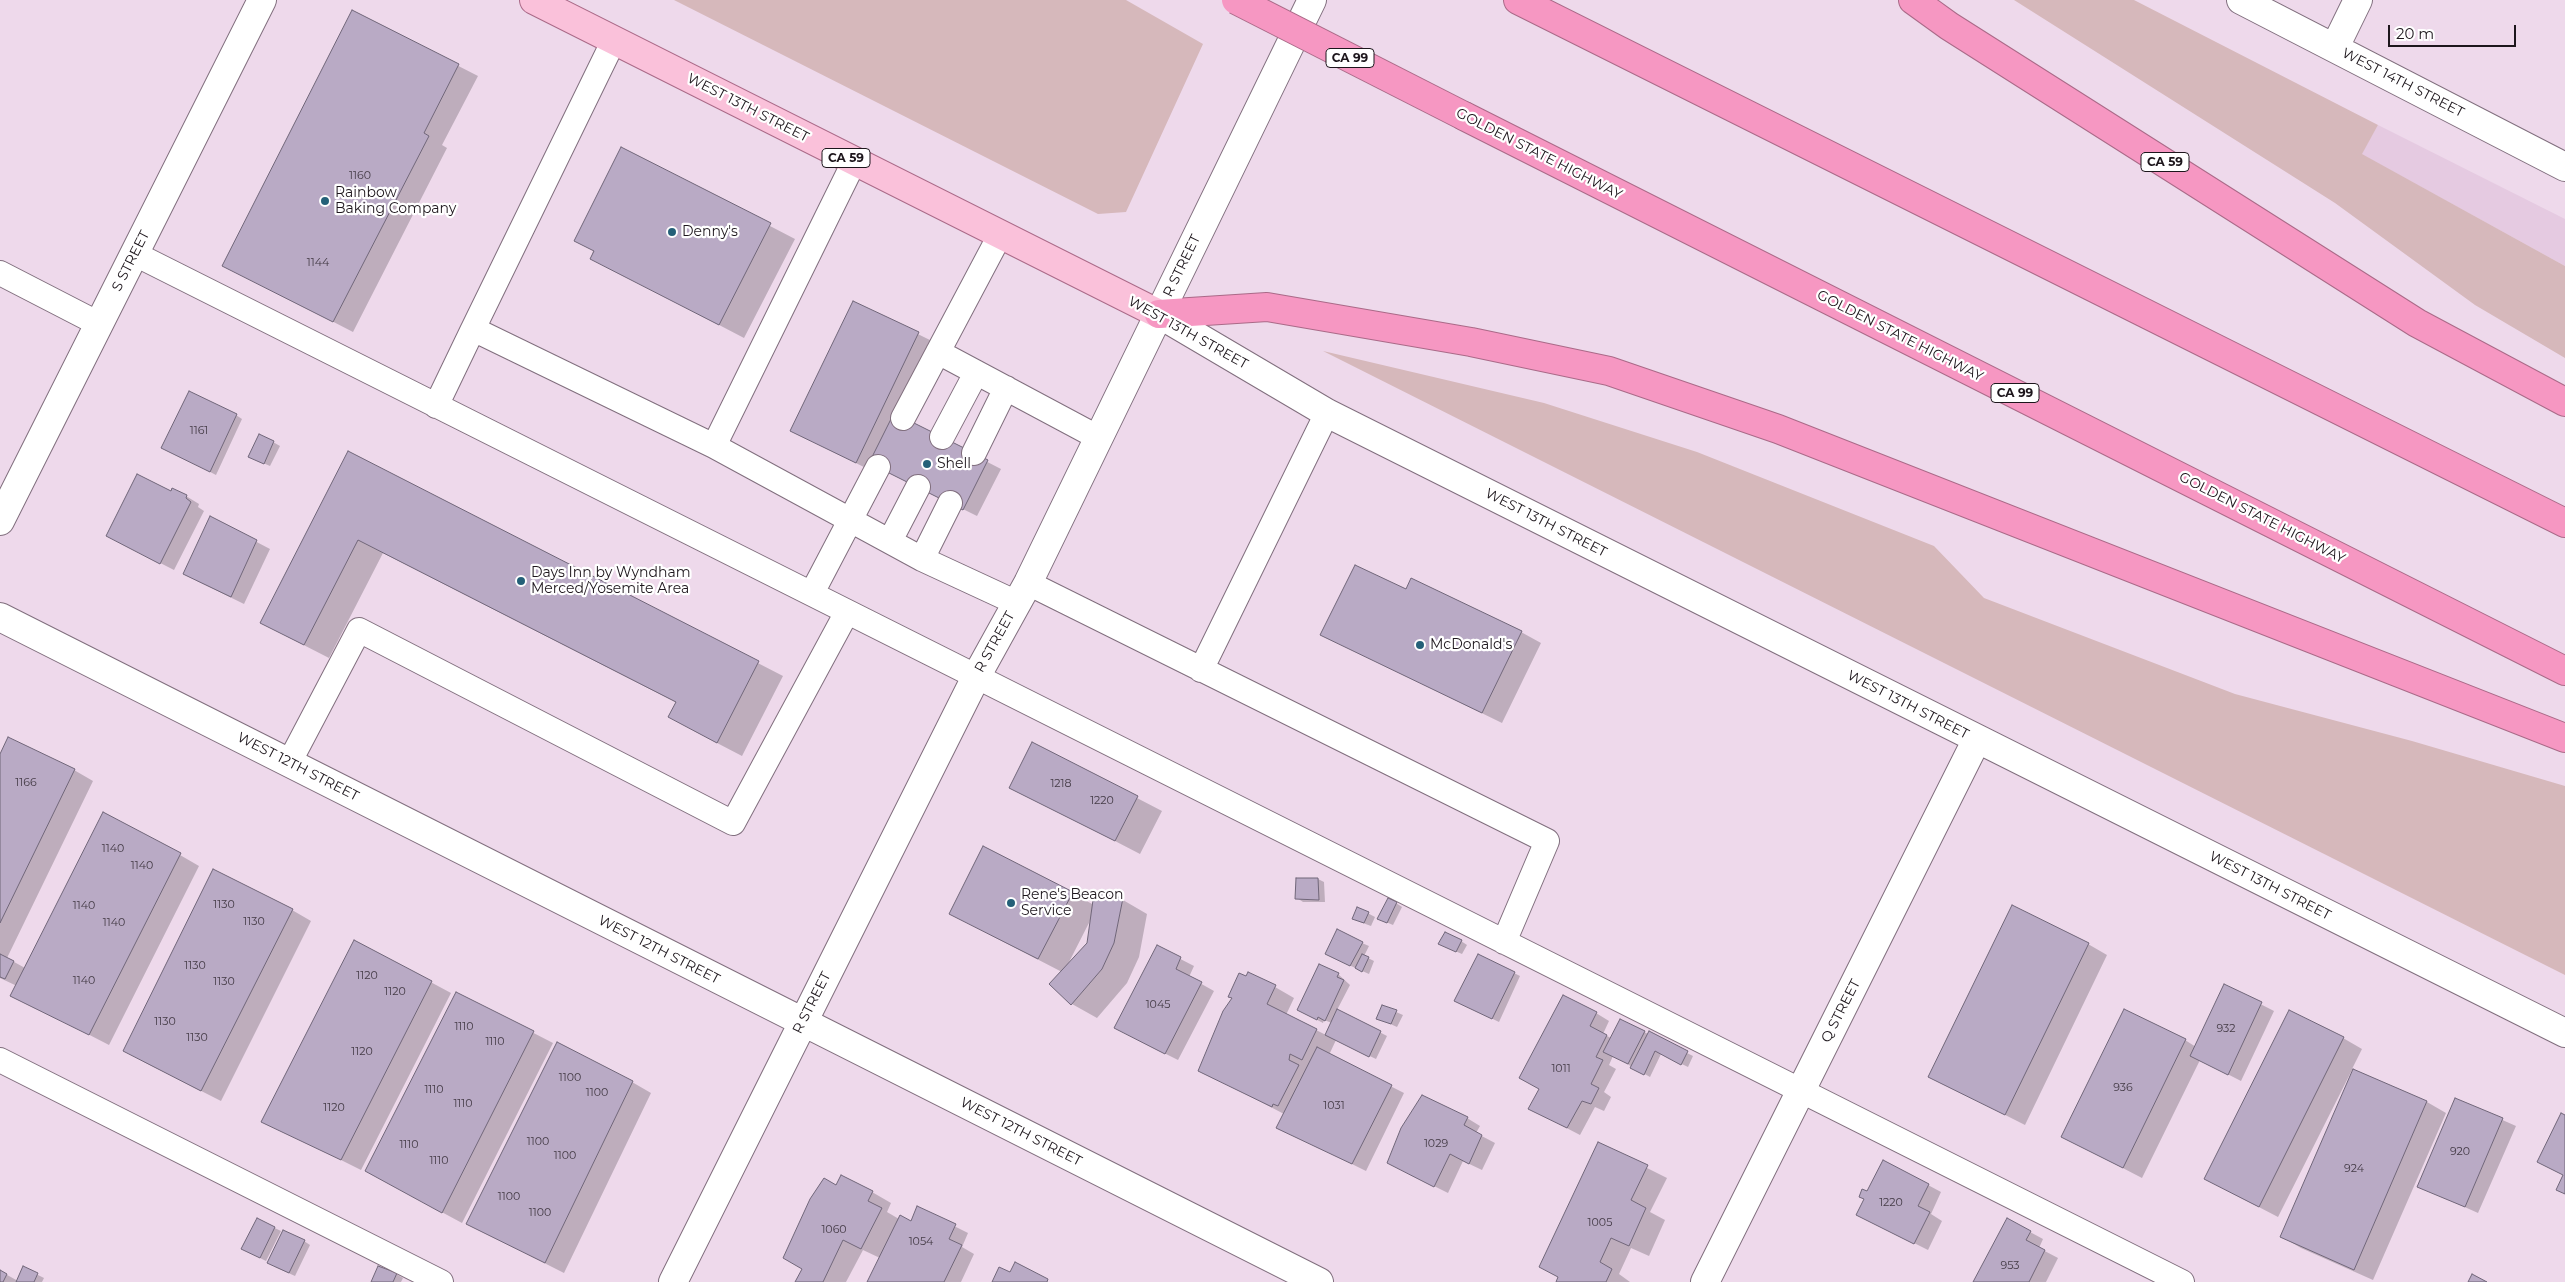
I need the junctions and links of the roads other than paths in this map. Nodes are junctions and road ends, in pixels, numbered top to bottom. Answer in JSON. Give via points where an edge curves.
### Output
{"nodes":[{"id":1,"x":262,"y":0,"type":"edge"},
{"id":2,"x":534,"y":0,"type":"edge"},
{"id":3,"x":1236,"y":0,"type":"edge"},
{"id":4,"x":1312,"y":0,"type":"edge"},
{"id":5,"x":1518,"y":0,"type":"edge"},
{"id":6,"x":1913,"y":0,"type":"edge"},
{"id":7,"x":2242,"y":0,"type":"edge"},
{"id":8,"x":2358,"y":0,"type":"edge"},
{"id":9,"x":614,"y":40,"type":"junction"},
{"id":10,"x":2335,"y":47,"type":"junction"},
{"id":11,"x":854,"y":162,"type":"junction"},
{"id":12,"x":2565,"y":167,"type":"edge"},
{"id":13,"x":1000,"y":235,"type":"junction"},
{"id":14,"x":135,"y":254,"type":"junction"},
{"id":15,"x":0,"y":273,"type":"edge"},
{"id":16,"x":1158,"y":314,"type":"junction"},
{"id":17,"x":99,"y":324,"type":"junction"},
{"id":18,"x":472,"y":329,"type":"junction"},
{"id":19,"x":938,"y":352,"type":"junction"},
{"id":20,"x":976,"y":373,"type":"junction"},
{"id":21,"x":1006,"y":388,"type":"junction"},
{"id":22,"x":2565,"y":402,"type":"edge"},
{"id":23,"x":436,"y":406,"type":"junction"},
{"id":24,"x":1327,"y":413,"type":"junction"},
{"id":25,"x":903,"y":418,"type":"dead end"},
{"id":26,"x":942,"y":438,"type":"dead end"},
{"id":27,"x":1099,"y":438,"type":"junction"},
{"id":28,"x":714,"y":446,"type":"junction"},
{"id":29,"x":974,"y":454,"type":"dead end"},
{"id":30,"x":878,"y":467,"type":"dead end"},
{"id":31,"x":918,"y":487,"type":"dead end"},
{"id":32,"x":950,"y":503,"type":"dead end"},
{"id":33,"x":850,"y":520,"type":"junction"},
{"id":34,"x":0,"y":521,"type":"edge"},
{"id":35,"x":2565,"y":523,"type":"edge"},
{"id":36,"x":890,"y":542,"type":"junction"},
{"id":37,"x":922,"y":559,"type":"junction"},
{"id":38,"x":1022,"y":593,"type":"junction"},
{"id":39,"x":812,"y":594,"type":"junction"},
{"id":40,"x":847,"y":612,"type":"junction"},
{"id":41,"x":0,"y":617,"type":"edge"},
{"id":42,"x":1201,"y":670,"type":"junction"},
{"id":43,"x":2565,"y":671,"type":"edge"},
{"id":44,"x":976,"y":677,"type":"junction"},
{"id":45,"x":2565,"y":738,"type":"edge"},
{"id":46,"x":1977,"y":739,"type":"junction"},
{"id":47,"x":289,"y":763,"type":"junction"},
{"id":48,"x":1504,"y":942,"type":"junction"},
{"id":49,"x":802,"y":1022,"type":"junction"},
{"id":50,"x":2565,"y":1033,"type":"edge"},
{"id":51,"x":0,"y":1060,"type":"edge"},
{"id":52,"x":1801,"y":1090,"type":"junction"},
{"id":53,"x":441,"y":1282,"type":"edge"},
{"id":54,"x":673,"y":1282,"type":"edge"},
{"id":55,"x":1319,"y":1282,"type":"edge"},
{"id":56,"x":1705,"y":1282,"type":"edge"},
{"id":57,"x":2182,"y":1282,"type":"edge"}],
"edges":[{"from":1,"to":14,"type":"street","name":"S STREET"},
{"from":2,"to":9,"type":"main road","name":"WEST 13TH STREET","number":"CA 59"},
{"from":3,"to":43,"type":"highway","name":"GOLDEN STATE HIGHWAY","number":"CA 99","bridge":true},
{"from":4,"to":16,"type":"street","name":"R STREET"},
{"from":5,"to":35,"type":"highway"},
{"from":6,"to":22,"type":"highway","number":"CA 59","via":[[1949,26],[2418,323]]},
{"from":7,"to":10,"type":"street","name":"WEST 14TH STREET"},
{"from":8,"to":10,"type":"street"},
{"from":9,"to":11,"type":"main road","name":"WEST 13TH STREET","number":"CA 59"},
{"from":9,"to":18,"type":"lane"},
{"from":10,"to":12,"type":"street","name":"WEST 14TH STREET"},
{"from":11,"to":13,"type":"main road","name":"WEST 13TH STREET","number":"CA 59"},
{"from":11,"to":28,"type":"lane"},
{"from":13,"to":16,"type":"main road","name":"WEST 13TH STREET","number":"CA 59"},
{"from":13,"to":19,"type":"lane"},
{"from":14,"to":17,"type":"street","name":"S STREET"},
{"from":14,"to":23,"type":"lane"},
{"from":15,"to":17,"type":"lane"},
{"from":16,"to":24,"type":"street","name":"WEST 13TH STREET"},
{"from":16,"to":27,"type":"street","name":"R STREET"},
{"from":16,"to":45,"type":"highway","via":[[1267,307],[1471,342],[1609,371],[1778,429]]},
{"from":17,"to":34,"type":"street","name":"S STREET"},
{"from":18,"to":23,"type":"lane"},
{"from":18,"to":28,"type":"lane"},
{"from":19,"to":20,"type":"lane"},
{"from":19,"to":25,"type":"lane"},
{"from":20,"to":21,"type":"lane"},
{"from":20,"to":26,"type":"lane"},
{"from":21,"to":27,"type":"lane"},
{"from":21,"to":29,"type":"lane"},
{"from":23,"to":39,"type":"lane"},
{"from":24,"to":42,"type":"lane"},
{"from":24,"to":46,"type":"street","name":"WEST 13TH STREET"},
{"from":27,"to":38,"type":"street","name":"R STREET"},
{"from":28,"to":33,"type":"lane"},
{"from":30,"to":33,"type":"lane"},
{"from":31,"to":36,"type":"lane"},
{"from":32,"to":37,"type":"lane"},
{"from":33,"to":36,"type":"lane"},
{"from":33,"to":39,"type":"lane"},
{"from":36,"to":37,"type":"lane"},
{"from":37,"to":38,"type":"lane"},
{"from":38,"to":42,"type":"lane"},
{"from":38,"to":44,"type":"street","name":"R STREET"},
{"from":39,"to":40,"type":"lane"},
{"from":40,"to":44,"type":"lane"},
{"from":40,"to":47,"type":"lane","via":[[733,823],[359,630]]},
{"from":41,"to":47,"type":"street","name":"WEST 12TH STREET"},
{"from":42,"to":48,"type":"lane","via":[[1547,841]]},
{"from":44,"to":48,"type":"lane"},
{"from":44,"to":49,"type":"street","name":"R STREET"},
{"from":46,"to":50,"type":"street","name":"WEST 13TH STREET"},
{"from":46,"to":52,"type":"street","name":"Q STREET"},
{"from":47,"to":49,"type":"street","name":"WEST 12TH STREET"},
{"from":48,"to":52,"type":"lane"},
{"from":49,"to":54,"type":"street","name":"R STREET"},
{"from":49,"to":55,"type":"street","name":"WEST 12TH STREET"},
{"from":51,"to":53,"type":"lane"},
{"from":52,"to":56,"type":"street","name":"Q STREET"},
{"from":52,"to":57,"type":"lane"}]}
